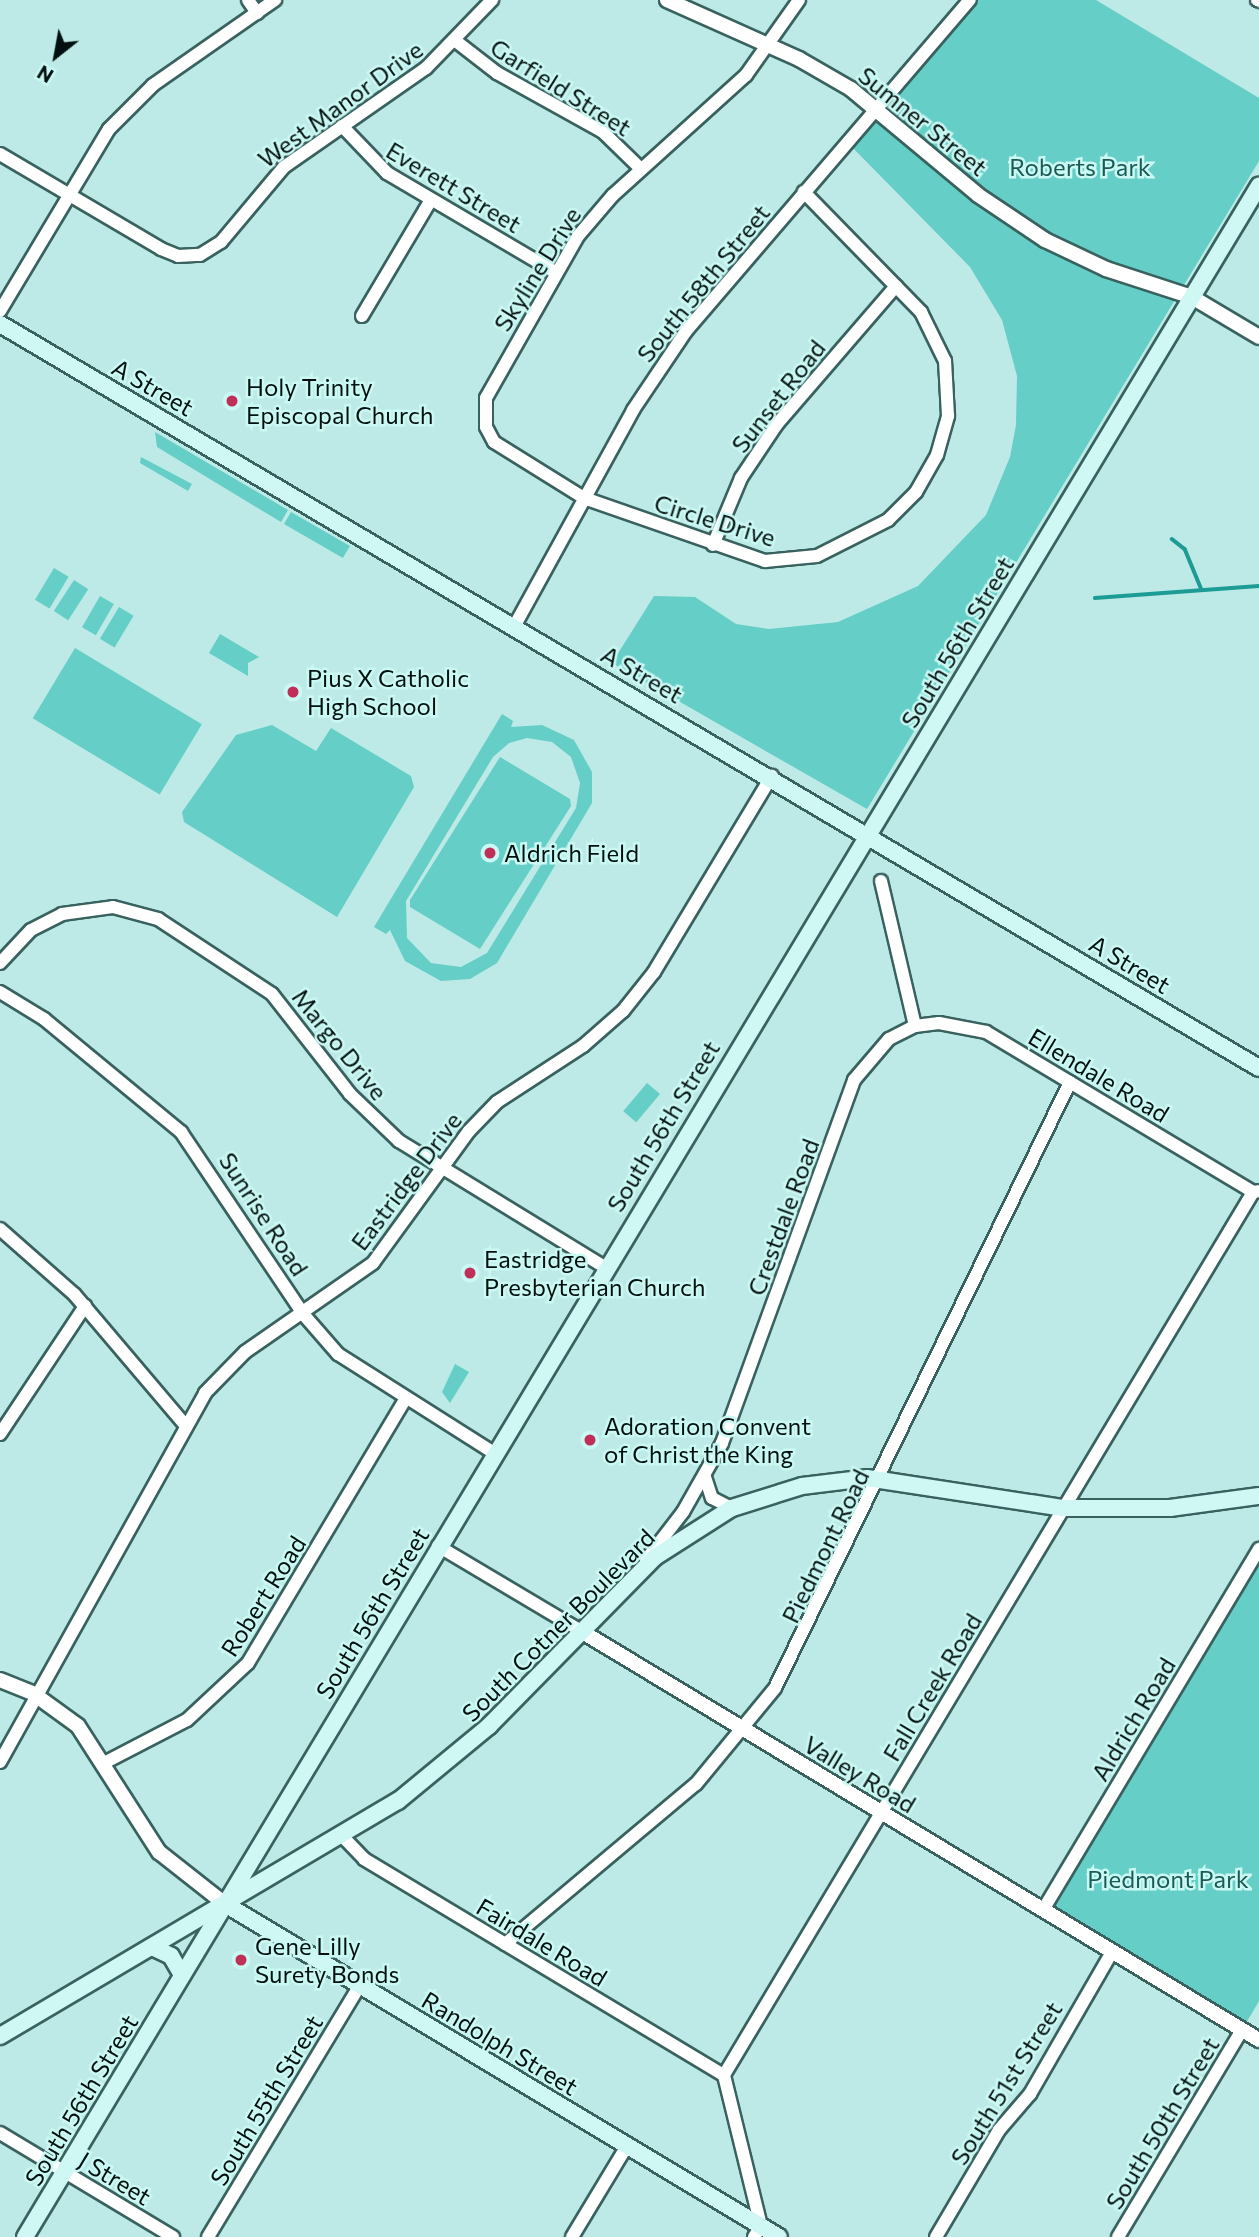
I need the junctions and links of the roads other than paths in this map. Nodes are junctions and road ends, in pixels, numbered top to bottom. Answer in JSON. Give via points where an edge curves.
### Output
{"nodes":[{"id":1,"x":248,"y":0,"type":"edge"},
{"id":2,"x":275,"y":0,"type":"edge"},
{"id":3,"x":492,"y":0,"type":"edge"},
{"id":4,"x":667,"y":0,"type":"edge"},
{"id":5,"x":799,"y":0,"type":"edge"},
{"id":6,"x":970,"y":0,"type":"edge"},
{"id":7,"x":257,"y":13,"type":"junction"},
{"id":8,"x":457,"y":42,"type":"junction"},
{"id":9,"x":771,"y":46,"type":"junction"},
{"id":10,"x":877,"y":109,"type":"junction"},
{"id":11,"x":342,"y":126,"type":"junction"},
{"id":12,"x":0,"y":154,"type":"edge"},
{"id":13,"x":641,"y":169,"type":"junction"},
{"id":14,"x":804,"y":192,"type":"junction"},
{"id":15,"x":1257,"y":193,"type":"edge"},
{"id":16,"x":68,"y":195,"type":"junction"},
{"id":17,"x":431,"y":200,"type":"junction"},
{"id":18,"x":555,"y":272,"type":"junction"},
{"id":19,"x":896,"y":286,"type":"junction"},
{"id":20,"x":1192,"y":297,"type":"junction"},
{"id":21,"x":0,"y":311,"type":"edge"},
{"id":22,"x":362,"y":316,"type":"dead end"},
{"id":23,"x":0,"y":324,"type":"edge"},
{"id":24,"x":1259,"y":337,"type":"edge"},
{"id":25,"x":584,"y":498,"type":"junction"},
{"id":26,"x":713,"y":545,"type":"junction"},
{"id":27,"x":515,"y":625,"type":"junction"},
{"id":28,"x":772,"y":776,"type":"junction"},
{"id":29,"x":869,"y":833,"type":"junction"},
{"id":30,"x":881,"y":881,"type":"dead end"},
{"id":31,"x":0,"y":964,"type":"edge"},
{"id":32,"x":0,"y":992,"type":"edge"},
{"id":33,"x":915,"y":1026,"type":"junction"},
{"id":34,"x":1259,"y":1068,"type":"edge"},
{"id":35,"x":1070,"y":1082,"type":"junction"},
{"id":36,"x":443,"y":1169,"type":"junction"},
{"id":37,"x":1256,"y":1191,"type":"edge"},
{"id":38,"x":0,"y":1229,"type":"edge"},
{"id":39,"x":605,"y":1267,"type":"junction"},
{"id":40,"x":85,"y":1306,"type":"junction"},
{"id":41,"x":304,"y":1315,"type":"junction"},
{"id":42,"x":405,"y":1400,"type":"junction"},
{"id":43,"x":185,"y":1424,"type":"junction"},
{"id":44,"x":0,"y":1434,"type":"edge"},
{"id":45,"x":494,"y":1453,"type":"junction"},
{"id":46,"x":705,"y":1477,"type":"junction"},
{"id":47,"x":880,"y":1478,"type":"junction"},
{"id":48,"x":1259,"y":1496,"type":"edge"},
{"id":49,"x":732,"y":1508,"type":"junction"},
{"id":50,"x":1064,"y":1508,"type":"junction"},
{"id":51,"x":438,"y":1546,"type":"junction"},
{"id":52,"x":1258,"y":1552,"type":"edge"},
{"id":53,"x":641,"y":1570,"type":"junction"},
{"id":54,"x":581,"y":1631,"type":"junction"},
{"id":55,"x":0,"y":1680,"type":"edge"},
{"id":56,"x":34,"y":1694,"type":"junction"},
{"id":57,"x":745,"y":1731,"type":"junction"},
{"id":58,"x":0,"y":1762,"type":"edge"},
{"id":59,"x":104,"y":1763,"type":"junction"},
{"id":60,"x":881,"y":1813,"type":"junction"},
{"id":61,"x":344,"y":1838,"type":"junction"},
{"id":62,"x":225,"y":1904,"type":"junction"},
{"id":63,"x":1043,"y":1910,"type":"junction"},
{"id":64,"x":505,"y":1944,"type":"junction"},
{"id":65,"x":152,"y":1947,"type":"junction"},
{"id":66,"x":1112,"y":1952,"type":"junction"},
{"id":67,"x":182,"y":1975,"type":"junction"},
{"id":68,"x":360,"y":1985,"type":"junction"},
{"id":69,"x":1242,"y":2030,"type":"junction"},
{"id":70,"x":0,"y":2036,"type":"edge"},
{"id":71,"x":1259,"y":2040,"type":"edge"},
{"id":72,"x":724,"y":2075,"type":"junction"},
{"id":73,"x":0,"y":2133,"type":"edge"},
{"id":74,"x":627,"y":2146,"type":"junction"},
{"id":75,"x":64,"y":2172,"type":"junction"},
{"id":76,"x":757,"y":2232,"type":"edge"},
{"id":77,"x":25,"y":2237,"type":"edge"},
{"id":78,"x":173,"y":2237,"type":"edge"},
{"id":79,"x":208,"y":2237,"type":"edge"},
{"id":80,"x":572,"y":2237,"type":"edge"},
{"id":81,"x":779,"y":2237,"type":"edge"},
{"id":82,"x":936,"y":2237,"type":"edge"},
{"id":83,"x":1118,"y":2237,"type":"edge"}],
"edges":[{"from":1,"to":7,"type":"street"},
{"from":2,"to":7,"type":"street"},
{"from":3,"to":8,"type":"street","name":"West Manor Drive"},
{"from":4,"to":9,"type":"street","name":"Sumner Street"},
{"from":5,"to":9,"type":"street","name":"Skyline Drive"},
{"from":6,"to":10,"type":"street","name":"South 58th Street"},
{"from":7,"to":16,"type":"street","via":[[129,107]]},
{"from":8,"to":11,"type":"street","name":"West Manor Drive"},
{"from":8,"to":13,"type":"street","name":"Garfield Street","via":[[497,73],[603,132]]},
{"from":9,"to":10,"type":"street","name":"Sumner Street","via":[[824,72]]},
{"from":9,"to":13,"type":"street","name":"Skyline Drive"},
{"from":10,"to":14,"type":"street","name":"South 58th Street"},
{"from":10,"to":20,"type":"street","name":"Sumner Street","via":[[978,195],[1045,240],[1106,269]]},
{"from":11,"to":16,"type":"street","name":"West Manor Drive","via":[[274,177],[220,242],[200,255],[171,254]]},
{"from":11,"to":17,"type":"street","name":"Everett Street","via":[[372,162]]},
{"from":12,"to":16,"type":"street","name":"West Manor Drive"},
{"from":13,"to":18,"type":"street","name":"Skyline Drive","via":[[587,223]]},
{"from":14,"to":19,"type":"street","name":"Circle Drive"},
{"from":14,"to":25,"type":"street","name":"South 58th Street","via":[[672,351]]},
{"from":15,"to":20,"type":"main road","name":"South 56th Street"},
{"from":16,"to":21,"type":"street"},
{"from":17,"to":18,"type":"street","name":"Everett Street"},
{"from":17,"to":22,"type":"street"},
{"from":18,"to":25,"type":"street","name":"Skyline Drive","via":[[491,386],[484,417],[489,435],[504,452]]},
{"from":19,"to":26,"type":"street","name":"Sunset Road","via":[[758,450]]},
{"from":19,"to":26,"type":"street","name":"Circle Drive","via":[[932,328],[949,380],[943,436],[916,492],[872,532],[817,556],[765,561]]},
{"from":20,"to":24,"type":"street","name":"Sumner Street"},
{"from":20,"to":29,"type":"main road","name":"South 56th Street"},
{"from":23,"to":27,"type":"main road","name":"A Street"},
{"from":25,"to":26,"type":"street","name":"Circle Drive"},
{"from":25,"to":27,"type":"street","name":"South 58th Street"},
{"from":27,"to":28,"type":"main road","name":"A Street"},
{"from":28,"to":29,"type":"main road","name":"A Street"},
{"from":28,"to":36,"type":"street","name":"Eastridge Drive","via":[[643,989],[583,1046],[497,1102]]},
{"from":29,"to":34,"type":"main road","name":"A Street"},
{"from":29,"to":39,"type":"main road","name":"South 56th Street"},
{"from":30,"to":33,"type":"street"},
{"from":31,"to":36,"type":"street","name":"Margo Drive","via":[[31,930],[62,914],[113,907],[158,919],[263,985],[298,1021],[369,1115]]},
{"from":32,"to":41,"type":"street","name":"Sunrise Road","via":[[44,1019],[181,1132]]},
{"from":33,"to":35,"type":"street","name":"Ellendale Road","via":[[971,1026]]},
{"from":33,"to":46,"type":"street","name":"Crestdale Road","via":[[882,1044],[857,1073],[739,1404]]},
{"from":35,"to":37,"type":"street","name":"Ellendale Road"},
{"from":35,"to":47,"type":"street","name":"Piedmont Road"},
{"from":36,"to":39,"type":"street","name":"Margo Drive"},
{"from":36,"to":41,"type":"street","name":"Eastridge Drive","via":[[378,1258]]},
{"from":37,"to":50,"type":"street","name":"Fall Creek Road"},
{"from":38,"to":40,"type":"street"},
{"from":39,"to":45,"type":"main road","name":"South 56th Street"},
{"from":40,"to":43,"type":"street"},
{"from":40,"to":44,"type":"street"},
{"from":41,"to":42,"type":"street","name":"Sunrise Road","via":[[348,1363]]},
{"from":41,"to":43,"type":"street","name":"Eastridge Drive","via":[[236,1360]]},
{"from":42,"to":45,"type":"street","name":"Sunrise Road"},
{"from":42,"to":59,"type":"street","name":"Robert Road","via":[[248,1663],[187,1720]]},
{"from":43,"to":56,"type":"street","name":"Eastridge Drive"},
{"from":45,"to":51,"type":"main road","name":"South 56th Street"},
{"from":46,"to":49,"type":"street","via":[[712,1498]]},
{"from":46,"to":53,"type":"street","name":"Crestdale Road"},
{"from":47,"to":49,"type":"main road","name":"South Cotner Boulevard","via":[[802,1486]]},
{"from":47,"to":50,"type":"main road","name":"South Cotner Boulevard"},
{"from":47,"to":57,"type":"street","name":"Piedmont Road","via":[[799,1647]]},
{"from":48,"to":50,"type":"main road","name":"South Cotner Boulevard","via":[[1170,1508]]},
{"from":49,"to":53,"type":"main road","name":"South Cotner Boulevard","via":[[691,1530]]},
{"from":50,"to":60,"type":"street","name":"Fall Creek Road"},
{"from":51,"to":54,"type":"street","name":"Valley Road"},
{"from":51,"to":62,"type":"main road","name":"South 56th Street"},
{"from":52,"to":63,"type":"street","name":"Aldrich Road"},
{"from":53,"to":54,"type":"main road","name":"South Cotner Boulevard"},
{"from":54,"to":57,"type":"street","name":"Valley Road"},
{"from":54,"to":61,"type":"main road","name":"South Cotner Boulevard","via":[[471,1742]]},
{"from":55,"to":56,"type":"street","name":"Randolph Street"},
{"from":56,"to":58,"type":"street","name":"Eastridge Drive"},
{"from":56,"to":59,"type":"street","name":"Randolph Street","via":[[78,1726]]},
{"from":57,"to":60,"type":"street","name":"Valley Road"},
{"from":57,"to":64,"type":"street","name":"Piedmont Road","via":[[683,1796]]},
{"from":59,"to":62,"type":"street","name":"Randolph Street","via":[[159,1852]]},
{"from":60,"to":63,"type":"street","name":"Valley Road"},
{"from":60,"to":72,"type":"street","name":"Fall Creek Road"},
{"from":61,"to":62,"type":"main road","name":"South Cotner Boulevard"},
{"from":61,"to":64,"type":"street","name":"Fairdale Road","via":[[364,1859]]},
{"from":62,"to":65,"type":"main road","name":"South Cotner Boulevard"},
{"from":62,"to":67,"type":"main road","name":"South 56th Street"},
{"from":62,"to":68,"type":"main road","name":"Randolph Street"},
{"from":63,"to":66,"type":"street","name":"Valley Road"},
{"from":64,"to":72,"type":"street","name":"Fairdale Road"},
{"from":65,"to":67,"type":"main road","via":[[171,1956]]},
{"from":65,"to":70,"type":"main road","name":"South Cotner Boulevard"},
{"from":66,"to":69,"type":"street","name":"Valley Road"},
{"from":66,"to":82,"type":"street","name":"South 51st Street","via":[[1030,2094],[999,2130]]},
{"from":67,"to":75,"type":"main road","name":"South 56th Street"},
{"from":68,"to":74,"type":"main road","name":"Randolph Street"},
{"from":68,"to":79,"type":"street","name":"South 55th Street"},
{"from":69,"to":71,"type":"street","name":"Valley Road"},
{"from":69,"to":83,"type":"street","name":"South 50th Street"},
{"from":72,"to":76,"type":"street"},
{"from":73,"to":75,"type":"street","name":"J Street"},
{"from":74,"to":76,"type":"main road","name":"Randolph Street"},
{"from":74,"to":80,"type":"street"},
{"from":75,"to":77,"type":"main road","name":"South 56th Street"},
{"from":75,"to":78,"type":"street","name":"J Street"},
{"from":76,"to":81,"type":"main road","name":"Randolph Street"}]}
